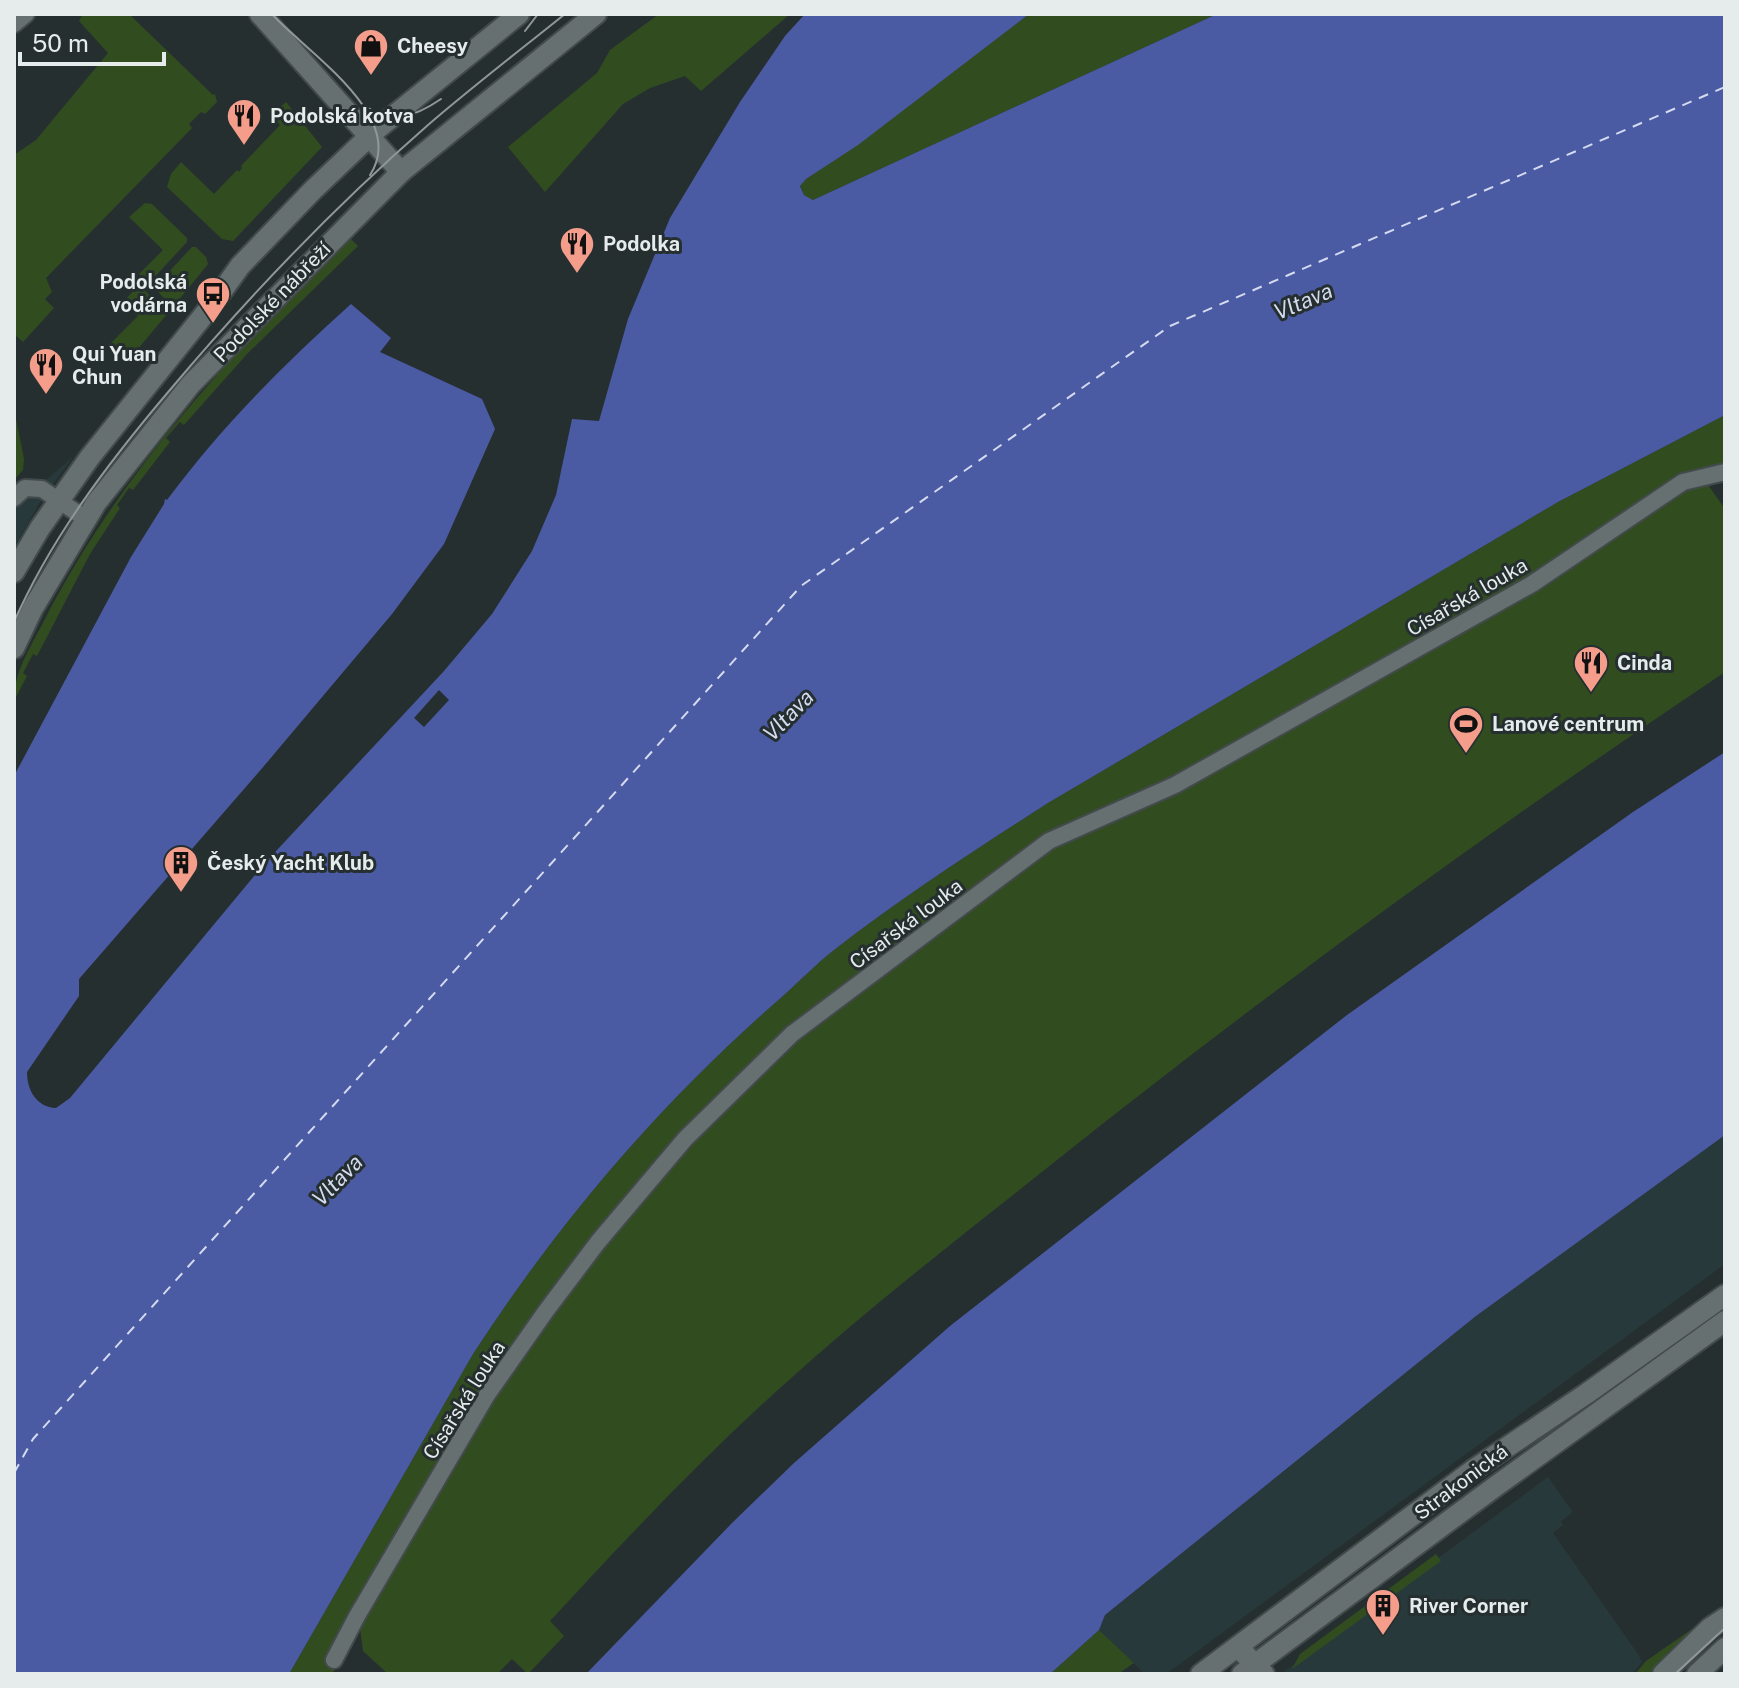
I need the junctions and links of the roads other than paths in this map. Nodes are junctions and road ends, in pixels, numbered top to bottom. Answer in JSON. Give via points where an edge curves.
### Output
{"nodes":[{"id":1,"x":26,"y":14,"type":"edge"},
{"id":2,"x":260,"y":14,"type":"edge"},
{"id":3,"x":519,"y":14,"type":"edge"},
{"id":4,"x":596,"y":14,"type":"edge"},
{"id":5,"x":14,"y":24,"type":"edge"},
{"id":6,"x":369,"y":137,"type":"junction"},
{"id":7,"x":401,"y":172,"type":"junction"},
{"id":8,"x":1725,"y":472,"type":"edge"},
{"id":9,"x":14,"y":498,"type":"edge"},
{"id":10,"x":58,"y":501,"type":"junction"},
{"id":11,"x":86,"y":519,"type":"junction"},
{"id":12,"x":14,"y":572,"type":"edge"},
{"id":13,"x":14,"y":648,"type":"edge"},
{"id":14,"x":1725,"y":1295,"type":"edge"},
{"id":15,"x":1725,"y":1321,"type":"edge"},
{"id":16,"x":1725,"y":1618,"type":"edge"},
{"id":17,"x":1238,"y":1647,"type":"junction"},
{"id":18,"x":1725,"y":1648,"type":"edge"},
{"id":19,"x":334,"y":1660,"type":"dead end"},
{"id":20,"x":1254,"y":1671,"type":"edge"},
{"id":21,"x":1201,"y":1674,"type":"edge"},
{"id":22,"x":1663,"y":1674,"type":"edge"},
{"id":23,"x":1697,"y":1674,"type":"edge"}],
"edges":[{"from":1,"to":5,"type":"street"},
{"from":2,"to":6,"type":"main road"},
{"from":3,"to":6,"type":"main road","name":"Podolské nábřeží"},
{"from":4,"to":7,"type":"main road","name":"Podolské nábřeží"},
{"from":6,"to":7,"type":"main road"},
{"from":6,"to":10,"type":"main road","name":"Podolské nábřeží","via":[[240,266]]},
{"from":7,"to":11,"type":"main road","name":"Podolské nábřeží","via":[[191,384]]},
{"from":8,"to":19,"type":"street","name":"Císařská louka","via":[[1683,482],[1532,584],[1175,785],[1049,841],[792,1034],[685,1139],[546,1311],[487,1395]]},
{"from":9,"to":10,"type":"street","via":[[25,488],[42,489]]},
{"from":10,"to":11,"type":"street"},
{"from":10,"to":12,"type":"main road","name":"Podolské nábřeží"},
{"from":11,"to":13,"type":"main road","name":"Podolské nábřeží"},
{"from":14,"to":17,"type":"main road","name":"Strakonická","via":[[1473,1470]]},
{"from":15,"to":20,"type":"main road","name":"Strakonická","via":[[1496,1486]]},
{"from":16,"to":22,"type":"main road"},
{"from":17,"to":20,"type":"main road"},
{"from":17,"to":21,"type":"main road","name":"Strakonická"},
{"from":18,"to":23,"type":"main road"}]}
